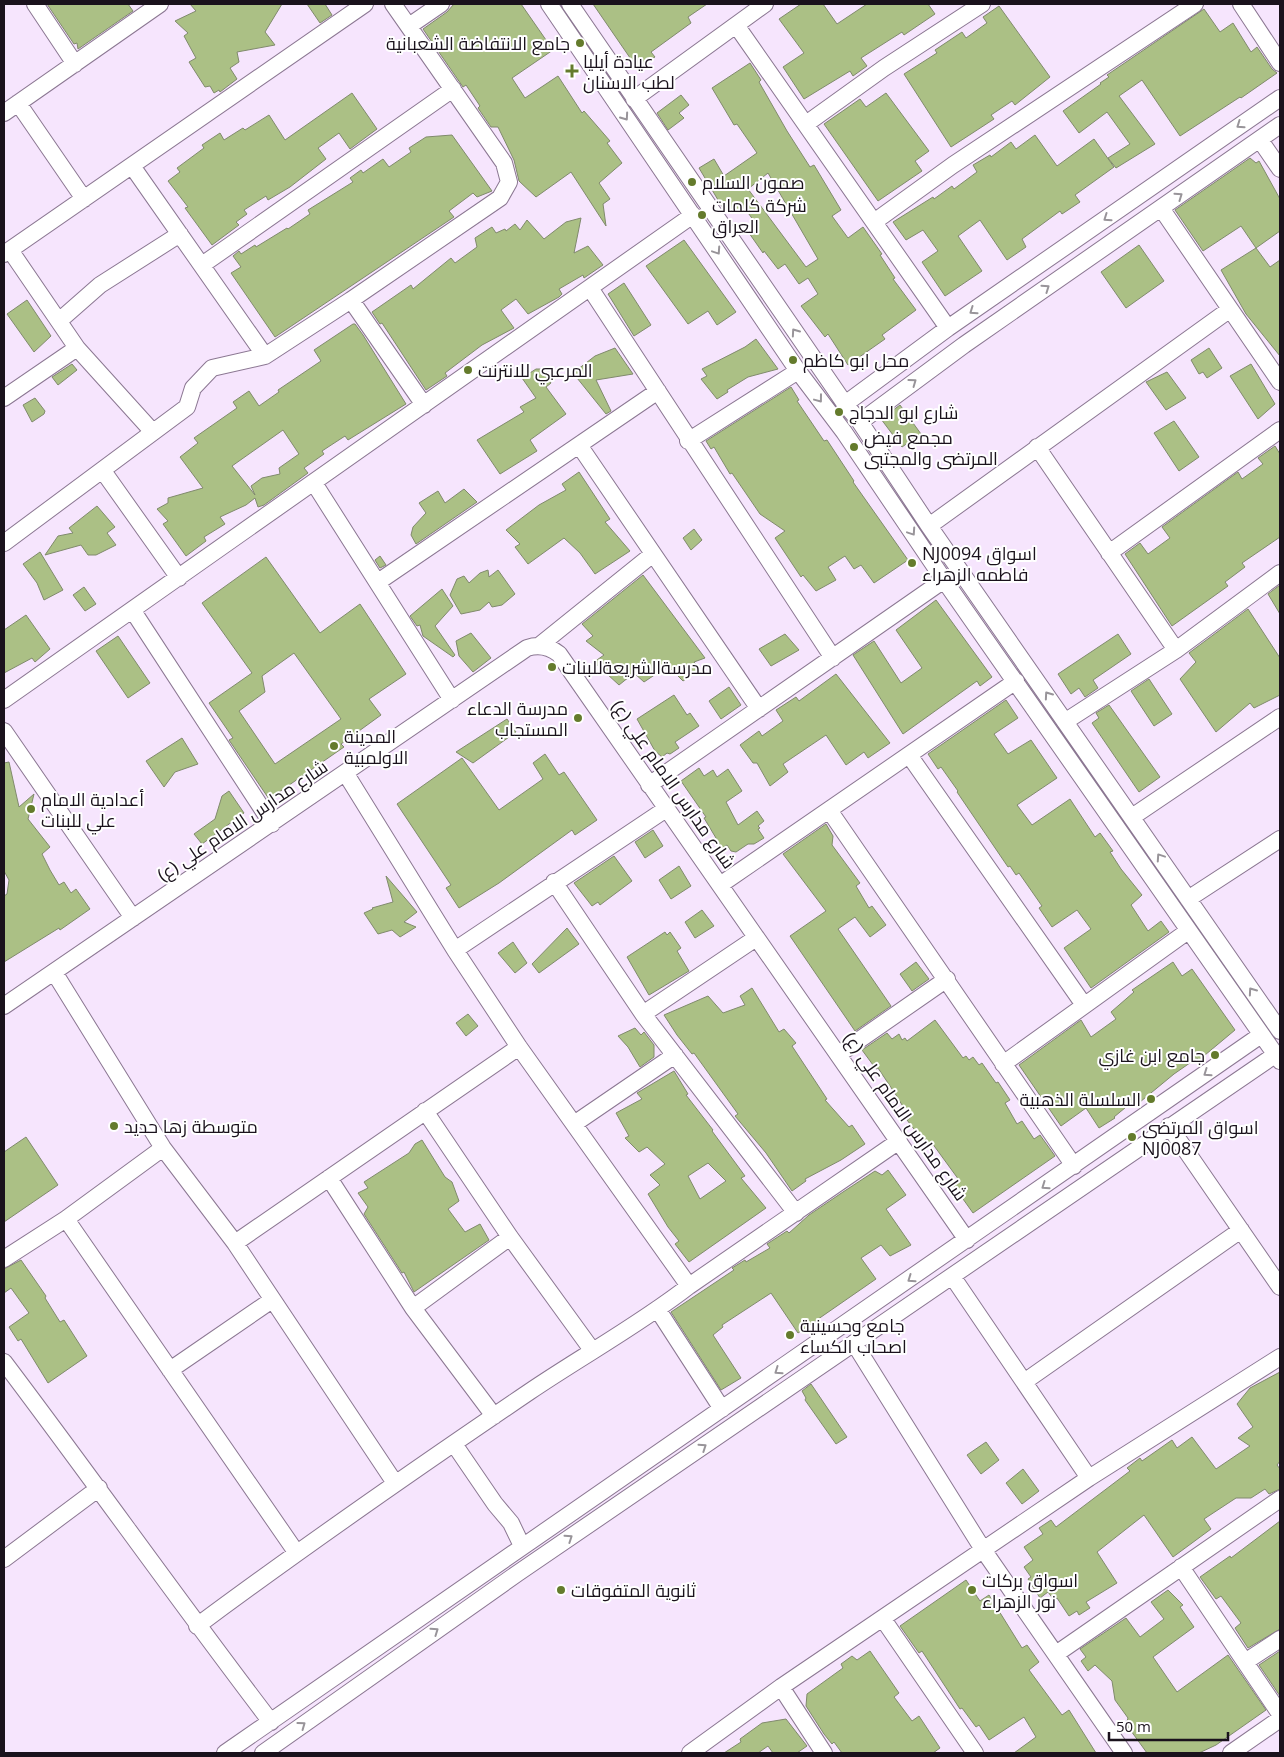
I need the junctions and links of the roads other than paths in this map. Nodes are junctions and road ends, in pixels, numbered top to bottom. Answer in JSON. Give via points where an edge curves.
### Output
{"nodes":[{"id":1,"x":36,"y":4,"type":"edge"},
{"id":2,"x":160,"y":4,"type":"edge"},
{"id":3,"x":365,"y":4,"type":"edge"},
{"id":4,"x":393,"y":4,"type":"edge"},
{"id":5,"x":441,"y":4,"type":"edge"},
{"id":6,"x":549,"y":4,"type":"edge"},
{"id":7,"x":570,"y":4,"type":"edge"},
{"id":8,"x":765,"y":4,"type":"edge"},
{"id":9,"x":982,"y":4,"type":"edge"},
{"id":10,"x":1195,"y":4,"type":"edge"},
{"id":11,"x":1241,"y":4,"type":"edge"},
{"id":12,"x":736,"y":25,"type":"junction"},
{"id":13,"x":408,"y":26,"type":"junction"},
{"id":14,"x":1280,"y":63,"type":"edge"},
{"id":15,"x":75,"y":64,"type":"junction"},
{"id":16,"x":453,"y":89,"type":"junction"},
{"id":17,"x":1280,"y":98,"type":"edge"},
{"id":18,"x":634,"y":99,"type":"junction"},
{"id":19,"x":18,"y":103,"type":"junction"},
{"id":20,"x":4,"y":112,"type":"edge"},
{"id":21,"x":806,"y":124,"type":"junction"},
{"id":22,"x":1280,"y":127,"type":"edge"},
{"id":23,"x":1260,"y":140,"type":"junction"},
{"id":24,"x":669,"y":149,"type":"junction"},
{"id":25,"x":654,"y":160,"type":"junction"},
{"id":26,"x":132,"y":166,"type":"junction"},
{"id":27,"x":1280,"y":169,"type":"edge"},
{"id":28,"x":84,"y":199,"type":"junction"},
{"id":29,"x":1161,"y":208,"type":"junction"},
{"id":30,"x":693,"y":215,"type":"junction"},
{"id":31,"x":874,"y":222,"type":"junction"},
{"id":32,"x":180,"y":234,"type":"junction"},
{"id":33,"x":7,"y":252,"type":"edge"},
{"id":34,"x":202,"y":265,"type":"junction"},
{"id":35,"x":590,"y":288,"type":"junction"},
{"id":36,"x":351,"y":300,"type":"junction"},
{"id":37,"x":1230,"y":310,"type":"junction"},
{"id":38,"x":59,"y":321,"type":"junction"},
{"id":39,"x":948,"y":328,"type":"junction"},
{"id":40,"x":77,"y":348,"type":"junction"},
{"id":41,"x":265,"y":356,"type":"junction"},
{"id":42,"x":798,"y":371,"type":"junction"},
{"id":43,"x":1278,"y":373,"type":"edge"},
{"id":44,"x":658,"y":391,"type":"junction"},
{"id":45,"x":4,"y":398,"type":"edge"},
{"id":46,"x":845,"y":404,"type":"junction"},
{"id":47,"x":424,"y":405,"type":"junction"},
{"id":48,"x":860,"y":422,"type":"junction"},
{"id":49,"x":1280,"y":430,"type":"edge"},
{"id":50,"x":152,"y":431,"type":"junction"},
{"id":51,"x":688,"y":441,"type":"junction"},
{"id":52,"x":579,"y":445,"type":"junction"},
{"id":53,"x":1037,"y":447,"type":"junction"},
{"id":54,"x":103,"y":471,"type":"junction"},
{"id":55,"x":314,"y":483,"type":"junction"},
{"id":56,"x":929,"y":526,"type":"junction"},
{"id":57,"x":4,"y":543,"type":"edge"},
{"id":58,"x":1109,"y":553,"type":"junction"},
{"id":59,"x":653,"y":554,"type":"junction"},
{"id":60,"x":1280,"y":574,"type":"edge"},
{"id":61,"x":179,"y":578,"type":"junction"},
{"id":62,"x":944,"y":580,"type":"junction"},
{"id":63,"x":378,"y":582,"type":"junction"},
{"id":64,"x":133,"y":611,"type":"junction"},
{"id":65,"x":540,"y":645,"type":"junction"},
{"id":66,"x":1176,"y":650,"type":"junction"},
{"id":67,"x":833,"y":658,"type":"junction"},
{"id":68,"x":1016,"y":681,"type":"junction"},
{"id":69,"x":4,"y":700,"type":"edge"},
{"id":70,"x":452,"y":700,"type":"junction"},
{"id":71,"x":760,"y":709,"type":"junction"},
{"id":72,"x":1280,"y":717,"type":"edge"},
{"id":73,"x":1066,"y":721,"type":"junction"},
{"id":74,"x":4,"y":732,"type":"edge"},
{"id":75,"x":909,"y":755,"type":"junction"},
{"id":76,"x":346,"y":774,"type":"junction"},
{"id":77,"x":649,"y":785,"type":"junction"},
{"id":78,"x":666,"y":808,"type":"junction"},
{"id":79,"x":829,"y":810,"type":"junction"},
{"id":80,"x":1132,"y":817,"type":"junction"},
{"id":81,"x":272,"y":824,"type":"junction"},
{"id":82,"x":1280,"y":839,"type":"edge"},
{"id":83,"x":554,"y":882,"type":"junction"},
{"id":84,"x":720,"y":885,"type":"junction"},
{"id":85,"x":1188,"y":899,"type":"junction"},
{"id":86,"x":133,"y":918,"type":"junction"},
{"id":87,"x":1188,"y":932,"type":"junction"},
{"id":88,"x":756,"y":938,"type":"junction"},
{"id":89,"x":455,"y":950,"type":"junction"},
{"id":90,"x":1223,"y":950,"type":"junction"},
{"id":91,"x":1208,"y":960,"type":"junction"},
{"id":92,"x":54,"y":972,"type":"junction"},
{"id":93,"x":947,"y":979,"type":"junction"},
{"id":94,"x":1084,"y":1005,"type":"junction"},
{"id":95,"x":4,"y":1006,"type":"edge"},
{"id":96,"x":643,"y":1014,"type":"junction"},
{"id":97,"x":1280,"y":1031,"type":"edge"},
{"id":98,"x":1261,"y":1035,"type":"junction"},
{"id":99,"x":519,"y":1047,"type":"junction"},
{"id":100,"x":839,"y":1054,"type":"junction"},
{"id":101,"x":675,"y":1055,"type":"junction"},
{"id":102,"x":1278,"y":1058,"type":"edge"},
{"id":103,"x":1003,"y":1064,"type":"junction"},
{"id":104,"x":425,"y":1110,"type":"junction"},
{"id":105,"x":574,"y":1124,"type":"junction"},
{"id":106,"x":1169,"y":1126,"type":"junction"},
{"id":107,"x":899,"y":1141,"type":"junction"},
{"id":108,"x":163,"y":1148,"type":"junction"},
{"id":109,"x":1074,"y":1166,"type":"junction"},
{"id":110,"x":329,"y":1178,"type":"junction"},
{"id":111,"x":796,"y":1213,"type":"junction"},
{"id":112,"x":66,"y":1219,"type":"junction"},
{"id":113,"x":1241,"y":1230,"type":"junction"},
{"id":114,"x":510,"y":1237,"type":"junction"},
{"id":115,"x":967,"y":1240,"type":"junction"},
{"id":116,"x":235,"y":1244,"type":"junction"},
{"id":117,"x":4,"y":1259,"type":"edge"},
{"id":118,"x":952,"y":1276,"type":"junction"},
{"id":119,"x":689,"y":1286,"type":"junction"},
{"id":120,"x":1280,"y":1287,"type":"edge"},
{"id":121,"x":272,"y":1300,"type":"junction"},
{"id":122,"x":413,"y":1308,"type":"junction"},
{"id":123,"x":658,"y":1310,"type":"junction"},
{"id":124,"x":854,"y":1343,"type":"junction"},
{"id":125,"x":592,"y":1350,"type":"junction"},
{"id":126,"x":1280,"y":1356,"type":"edge"},
{"id":127,"x":4,"y":1362,"type":"edge"},
{"id":128,"x":170,"y":1370,"type":"junction"},
{"id":129,"x":1024,"y":1382,"type":"junction"},
{"id":130,"x":722,"y":1409,"type":"junction"},
{"id":131,"x":494,"y":1416,"type":"junction"},
{"id":132,"x":454,"y":1444,"type":"junction"},
{"id":133,"x":1089,"y":1478,"type":"junction"},
{"id":134,"x":395,"y":1484,"type":"junction"},
{"id":135,"x":99,"y":1488,"type":"junction"},
{"id":136,"x":1280,"y":1499,"type":"edge"},
{"id":137,"x":522,"y":1546,"type":"junction"},
{"id":138,"x":984,"y":1551,"type":"junction"},
{"id":139,"x":296,"y":1552,"type":"junction"},
{"id":140,"x":4,"y":1558,"type":"edge"},
{"id":141,"x":1182,"y":1568,"type":"junction"},
{"id":142,"x":883,"y":1619,"type":"junction"},
{"id":143,"x":198,"y":1626,"type":"junction"},
{"id":144,"x":1280,"y":1639,"type":"edge"},
{"id":145,"x":1056,"y":1654,"type":"junction"},
{"id":146,"x":1245,"y":1662,"type":"junction"},
{"id":147,"x":781,"y":1687,"type":"junction"},
{"id":148,"x":1280,"y":1714,"type":"edge"},
{"id":149,"x":1280,"y":1719,"type":"edge"},
{"id":150,"x":271,"y":1722,"type":"junction"},
{"id":151,"x":225,"y":1753,"type":"edge"},
{"id":152,"x":263,"y":1753,"type":"edge"},
{"id":153,"x":690,"y":1753,"type":"edge"},
{"id":154,"x":824,"y":1753,"type":"edge"},
{"id":155,"x":975,"y":1753,"type":"edge"},
{"id":156,"x":1124,"y":1753,"type":"edge"},
{"id":157,"x":1231,"y":1753,"type":"edge"}],
"edges":[{"from":1,"to":15,"type":"street"},
{"from":2,"to":15,"type":"street"},
{"from":3,"to":26,"type":"street"},
{"from":4,"to":13,"type":"street"},
{"from":5,"to":13,"type":"street"},
{"from":6,"to":25,"type":"street","one_way":true},
{"from":7,"to":18,"type":"street"},
{"from":8,"to":12,"type":"street"},
{"from":9,"to":21,"type":"street"},
{"from":10,"to":31,"type":"street","via":[[952,166]]},
{"from":11,"to":14,"type":"street"},
{"from":12,"to":18,"type":"street"},
{"from":12,"to":21,"type":"street"},
{"from":13,"to":16,"type":"street"},
{"from":15,"to":19,"type":"street"},
{"from":16,"to":34,"type":"street"},
{"from":16,"to":36,"type":"street","via":[[504,163],[509,182],[500,198]]},
{"from":17,"to":39,"type":"street","one_way":true},
{"from":18,"to":24,"type":"street"},
{"from":19,"to":20,"type":"street"},
{"from":19,"to":28,"type":"street"},
{"from":21,"to":31,"type":"street"},
{"from":22,"to":23,"type":"street"},
{"from":23,"to":27,"type":"street"},
{"from":29,"to":23,"type":"street","one_way":true},
{"from":24,"to":25,"type":"street"},
{"from":46,"to":24,"type":"street","one_way":true},
{"from":25,"to":30,"type":"street"},
{"from":26,"to":28,"type":"street"},
{"from":26,"to":32,"type":"street"},
{"from":28,"to":33,"type":"street"},
{"from":29,"to":37,"type":"street"},
{"from":48,"to":29,"type":"street","one_way":true},
{"from":30,"to":35,"type":"street"},
{"from":30,"to":42,"type":"street","one_way":true},
{"from":31,"to":39,"type":"street"},
{"from":32,"to":34,"type":"street"},
{"from":32,"to":38,"type":"street","via":[[100,285]]},
{"from":33,"to":38,"type":"street"},
{"from":34,"to":41,"type":"street"},
{"from":35,"to":44,"type":"street"},
{"from":35,"to":47,"type":"street"},
{"from":36,"to":41,"type":"street"},
{"from":36,"to":47,"type":"street"},
{"from":37,"to":43,"type":"street"},
{"from":37,"to":53,"type":"street"},
{"from":38,"to":40,"type":"street"},
{"from":39,"to":46,"type":"street"},
{"from":40,"to":45,"type":"street"},
{"from":40,"to":50,"type":"street"},
{"from":41,"to":50,"type":"street","via":[[212,368],[193,388],[187,407]]},
{"from":42,"to":51,"type":"street"},
{"from":42,"to":62,"type":"street","one_way":true,"via":[[844,432]]},
{"from":44,"to":51,"type":"street"},
{"from":44,"to":52,"type":"street"},
{"from":46,"to":48,"type":"street"},
{"from":47,"to":55,"type":"street"},
{"from":48,"to":56,"type":"street"},
{"from":49,"to":58,"type":"street"},
{"from":50,"to":54,"type":"street"},
{"from":51,"to":67,"type":"street"},
{"from":52,"to":59,"type":"street"},
{"from":52,"to":63,"type":"street"},
{"from":53,"to":56,"type":"street"},
{"from":53,"to":58,"type":"street"},
{"from":54,"to":57,"type":"street"},
{"from":54,"to":61,"type":"street"},
{"from":55,"to":61,"type":"street"},
{"from":55,"to":63,"type":"street"},
{"from":73,"to":56,"type":"street","one_way":true},
{"from":58,"to":66,"type":"street"},
{"from":59,"to":65,"type":"street"},
{"from":59,"to":71,"type":"street"},
{"from":60,"to":66,"type":"street"},
{"from":61,"to":64,"type":"street"},
{"from":62,"to":67,"type":"street"},
{"from":62,"to":68,"type":"street"},
{"from":63,"to":70,"type":"street"},
{"from":64,"to":69,"type":"street"},
{"from":64,"to":81,"type":"street"},
{"from":65,"to":70,"type":"street","name":"شارع مدارس الامام علي (ع)","via":[[527,648]]},
{"from":65,"to":77,"type":"street","name":"شارع مدارس الامام علي (ع)","via":[[559,654]]},
{"from":66,"to":73,"type":"street"},
{"from":67,"to":71,"type":"street"},
{"from":68,"to":75,"type":"street"},
{"from":68,"to":87,"type":"street"},
{"from":70,"to":76,"type":"street","name":"شارع مدارس الامام علي (ع)"},
{"from":71,"to":77,"type":"street"},
{"from":72,"to":80,"type":"street"},
{"from":73,"to":80,"type":"street"},
{"from":74,"to":86,"type":"street"},
{"from":75,"to":79,"type":"street"},
{"from":75,"to":94,"type":"street"},
{"from":76,"to":81,"type":"street","name":"شارع مدارس الامام علي (ع)"},
{"from":76,"to":89,"type":"street"},
{"from":77,"to":78,"type":"street","name":"شارع مدارس الامام علي (ع)"},
{"from":78,"to":83,"type":"street"},
{"from":78,"to":84,"type":"street","name":"شارع مدارس الامام علي (ع)"},
{"from":79,"to":84,"type":"street"},
{"from":79,"to":93,"type":"street"},
{"from":85,"to":80,"type":"street","one_way":true},
{"from":81,"to":86,"type":"street","name":"شارع مدارس الامام علي (ع)"},
{"from":82,"to":85,"type":"street"},
{"from":83,"to":89,"type":"street"},
{"from":83,"to":96,"type":"street"},
{"from":84,"to":88,"type":"street","name":"شارع مدارس الامام علي (ع)"},
{"from":85,"to":90,"type":"street"},
{"from":86,"to":92,"type":"street","name":"شارع مدارس الامام علي (ع)"},
{"from":87,"to":91,"type":"street"},
{"from":87,"to":94,"type":"street"},
{"from":88,"to":96,"type":"street"},
{"from":88,"to":100,"type":"street","name":"شارع مدارس الامام علي (ع)"},
{"from":89,"to":99,"type":"street"},
{"from":90,"to":91,"type":"street"},
{"from":97,"to":90,"type":"street","one_way":true},
{"from":91,"to":98,"type":"street"},
{"from":92,"to":95,"type":"street","name":"شارع مدارس الامام علي (ع)"},
{"from":92,"to":108,"type":"street"},
{"from":93,"to":100,"type":"street"},
{"from":93,"to":103,"type":"street"},
{"from":94,"to":103,"type":"street"},
{"from":96,"to":101,"type":"street"},
{"from":98,"to":102,"type":"street"},
{"from":98,"to":109,"type":"street","one_way":true},
{"from":99,"to":104,"type":"street"},
{"from":99,"to":105,"type":"street"},
{"from":100,"to":107,"type":"street","name":"شارع مدارس الامام علي (ع)"},
{"from":101,"to":105,"type":"street"},
{"from":101,"to":111,"type":"street"},
{"from":102,"to":106,"type":"street"},
{"from":103,"to":109,"type":"street"},
{"from":104,"to":110,"type":"street"},
{"from":104,"to":114,"type":"street"},
{"from":105,"to":119,"type":"street"},
{"from":106,"to":113,"type":"street"},
{"from":106,"to":118,"type":"street"},
{"from":107,"to":111,"type":"street"},
{"from":107,"to":115,"type":"street","name":"شارع مدارس الامام علي (ع)"},
{"from":108,"to":112,"type":"street"},
{"from":108,"to":116,"type":"street"},
{"from":109,"to":115,"type":"street","one_way":true},
{"from":110,"to":116,"type":"street"},
{"from":110,"to":122,"type":"street"},
{"from":111,"to":119,"type":"street"},
{"from":112,"to":117,"type":"street"},
{"from":112,"to":128,"type":"street"},
{"from":113,"to":120,"type":"street"},
{"from":113,"to":129,"type":"street"},
{"from":114,"to":122,"type":"street"},
{"from":114,"to":125,"type":"street"},
{"from":115,"to":130,"type":"street","one_way":true},
{"from":116,"to":121,"type":"street"},
{"from":118,"to":124,"type":"street"},
{"from":118,"to":129,"type":"street"},
{"from":119,"to":123,"type":"street"},
{"from":121,"to":128,"type":"street"},
{"from":121,"to":134,"type":"street"},
{"from":122,"to":131,"type":"street"},
{"from":123,"to":125,"type":"street"},
{"from":123,"to":130,"type":"street"},
{"from":124,"to":138,"type":"street"},
{"from":152,"to":124,"type":"street","one_way":true,"via":[[510,1578]]},
{"from":125,"to":131,"type":"street"},
{"from":126,"to":133,"type":"street"},
{"from":127,"to":135,"type":"street"},
{"from":128,"to":139,"type":"street"},
{"from":129,"to":133,"type":"street"},
{"from":130,"to":137,"type":"street"},
{"from":131,"to":132,"type":"street"},
{"from":132,"to":134,"type":"street"},
{"from":132,"to":137,"type":"street","via":[[511,1523]]},
{"from":133,"to":138,"type":"street"},
{"from":134,"to":139,"type":"street"},
{"from":135,"to":140,"type":"street"},
{"from":135,"to":143,"type":"street"},
{"from":136,"to":141,"type":"street"},
{"from":137,"to":150,"type":"street"},
{"from":138,"to":142,"type":"street"},
{"from":138,"to":145,"type":"street"},
{"from":139,"to":143,"type":"street"},
{"from":141,"to":145,"type":"street"},
{"from":141,"to":146,"type":"street"},
{"from":142,"to":147,"type":"street"},
{"from":142,"to":155,"type":"street"},
{"from":143,"to":150,"type":"street"},
{"from":144,"to":146,"type":"street"},
{"from":145,"to":156,"type":"street"},
{"from":146,"to":148,"type":"street"},
{"from":147,"to":153,"type":"street"},
{"from":147,"to":154,"type":"street"},
{"from":149,"to":157,"type":"street"},
{"from":150,"to":151,"type":"street"}]}
